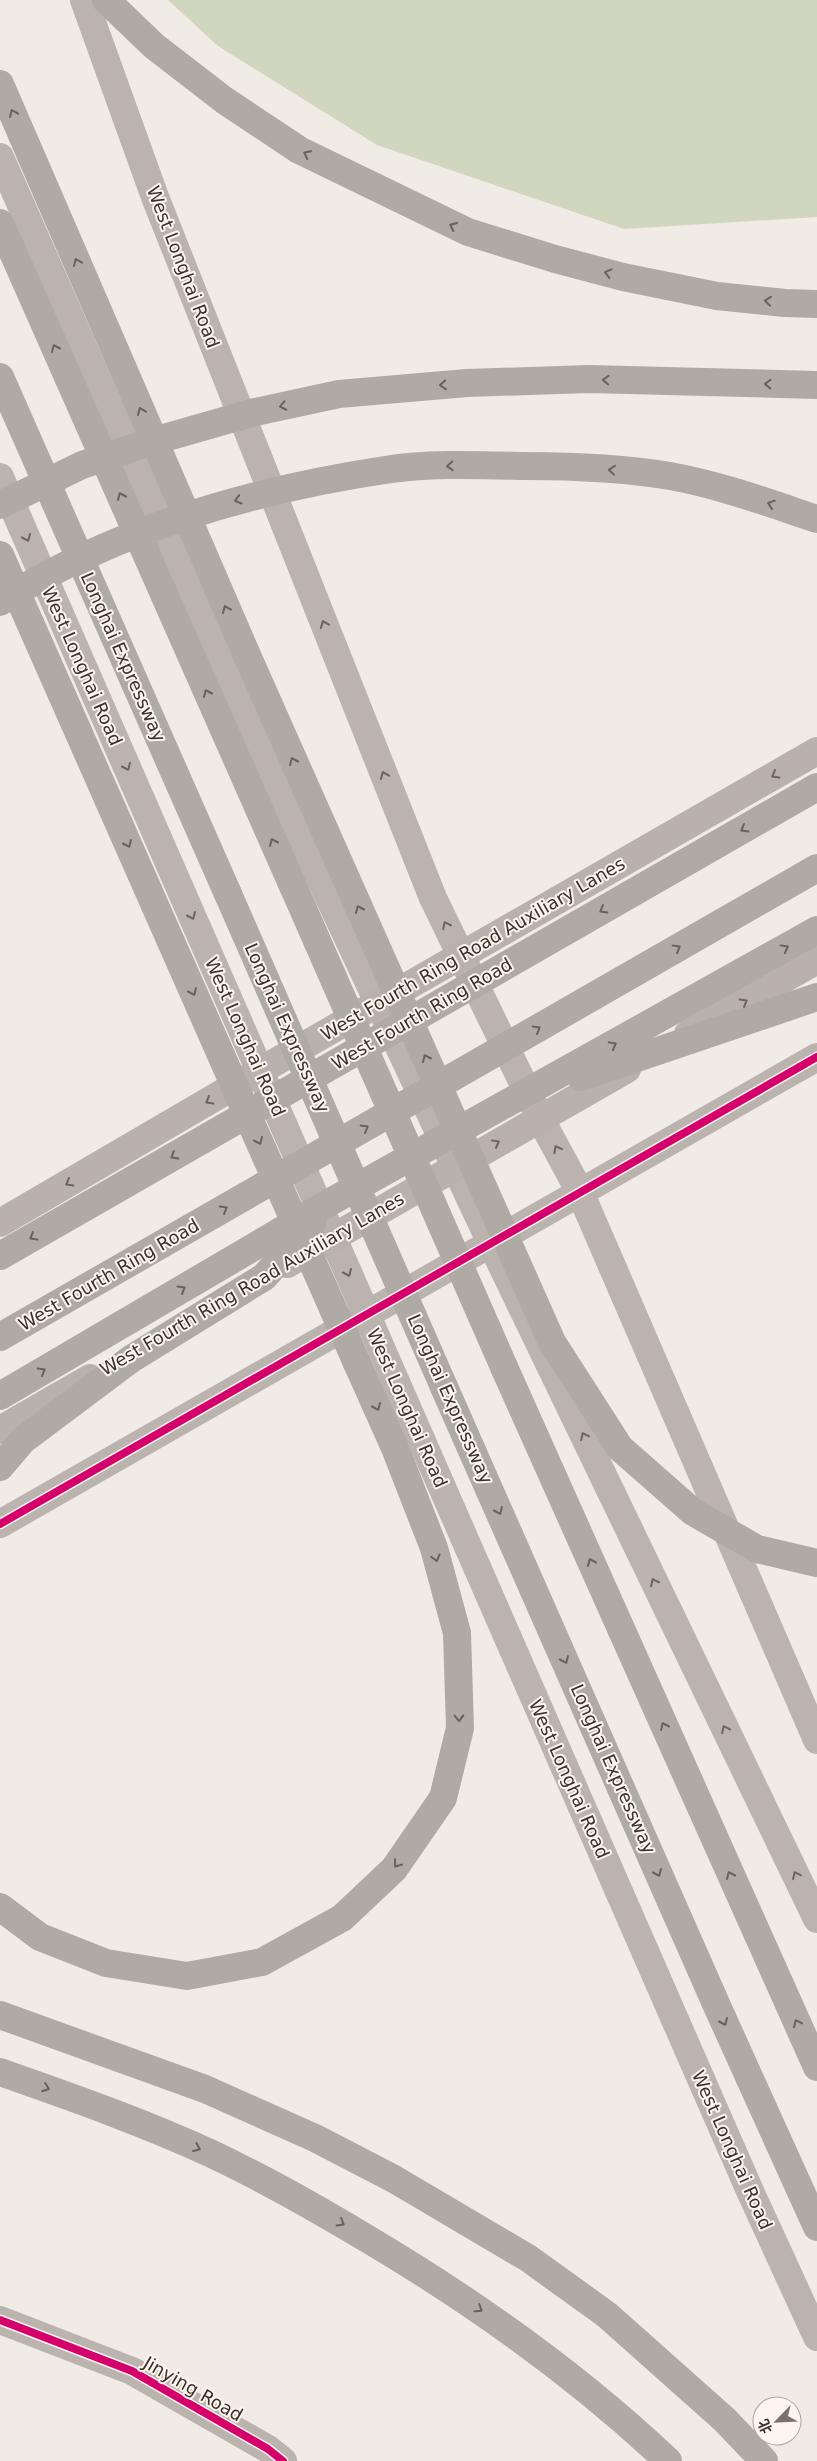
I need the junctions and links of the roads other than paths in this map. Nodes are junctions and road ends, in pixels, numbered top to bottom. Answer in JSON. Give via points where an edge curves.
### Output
{"nodes":[{"id":1,"x":84,"y":0,"type":"edge"},
{"id":2,"x":106,"y":0,"type":"edge"},
{"id":3,"x":0,"y":84,"type":"edge"},
{"id":4,"x":0,"y":157,"type":"edge"},
{"id":5,"x":0,"y":223,"type":"edge"},
{"id":6,"x":817,"y":304,"type":"edge"},
{"id":7,"x":0,"y":377,"type":"edge"},
{"id":8,"x":817,"y":385,"type":"edge"},
{"id":9,"x":0,"y":477,"type":"edge"},
{"id":10,"x":0,"y":505,"type":"edge"},
{"id":11,"x":817,"y":519,"type":"edge"},
{"id":12,"x":0,"y":554,"type":"edge"},
{"id":13,"x":0,"y":602,"type":"edge"},
{"id":14,"x":817,"y":751,"type":"edge"},
{"id":15,"x":817,"y":787,"type":"edge"},
{"id":16,"x":817,"y":868,"type":"edge"},
{"id":17,"x":817,"y":930,"type":"edge"},
{"id":18,"x":461,"y":956,"type":"junction"},
{"id":19,"x":817,"y":960,"type":"edge"},
{"id":20,"x":817,"y":998,"type":"edge"},
{"id":21,"x":378,"y":1004,"type":"junction"},
{"id":22,"x":817,"y":1057,"type":"edge"},
{"id":23,"x":260,"y":1071,"type":"junction"},
{"id":24,"x":522,"y":1096,"type":"junction"},
{"id":25,"x":540,"y":1118,"type":"junction"},
{"id":26,"x":454,"y":1166,"type":"junction"},
{"id":27,"x":580,"y":1192,"type":"junction"},
{"id":28,"x":332,"y":1201,"type":"junction"},
{"id":29,"x":0,"y":1224,"type":"edge"},
{"id":30,"x":332,"y":1237,"type":"junction"},
{"id":31,"x":490,"y":1243,"type":"junction"},
{"id":32,"x":0,"y":1256,"type":"edge"},
{"id":33,"x":366,"y":1314,"type":"junction"},
{"id":34,"x":0,"y":1338,"type":"edge"},
{"id":35,"x":0,"y":1396,"type":"edge"},
{"id":36,"x":0,"y":1430,"type":"edge"},
{"id":37,"x":0,"y":1467,"type":"edge"},
{"id":38,"x":0,"y":1524,"type":"edge"},
{"id":39,"x":817,"y":1563,"type":"edge"},
{"id":40,"x":817,"y":1740,"type":"edge"},
{"id":41,"x":0,"y":1907,"type":"edge"},
{"id":42,"x":817,"y":1919,"type":"edge"},
{"id":43,"x":0,"y":2015,"type":"edge"},
{"id":44,"x":817,"y":2068,"type":"edge"},
{"id":45,"x":0,"y":2072,"type":"edge"},
{"id":46,"x":817,"y":2227,"type":"edge"},
{"id":47,"x":0,"y":2320,"type":"edge"},
{"id":48,"x":817,"y":2337,"type":"edge"},
{"id":49,"x":283,"y":2461,"type":"edge"},
{"id":50,"x":668,"y":2461,"type":"edge"},
{"id":51,"x":764,"y":2461,"type":"edge"}],
"edges":[{"from":18,"to":1,"type":"main road","name":"West Longhai Road","one_way":true,"via":[[433,898],[162,216]]},
{"from":6,"to":2,"type":"highway","one_way":true,"via":[[717,296],[623,277],[468,232],[299,150],[224,100],[154,46]]},
{"from":39,"to":3,"type":"highway","one_way":true,"bridge":true,"via":[[757,1549],[693,1512],[620,1448],[552,1342],[246,654]]},
{"from":4,"to":21,"type":"main road","via":[[256,742]]},
{"from":44,"to":5,"type":"highway","one_way":true,"bridge":true},
{"from":7,"to":46,"type":"highway","name":"Longhai Expressway","one_way":true,"bridge":true},
{"from":8,"to":10,"type":"highway","one_way":true,"bridge":true,"via":[[589,379],[467,383],[339,394],[255,412],[150,442],[82,465]]},
{"from":9,"to":23,"type":"main road","name":"West Longhai Road","one_way":true},
{"from":11,"to":13,"type":"highway","one_way":true,"bridge":true,"via":[[741,494],[670,476],[575,466],[469,465],[386,469],[249,496],[175,520],[103,548]]},
{"from":12,"to":41,"type":"highway","one_way":true,"bridge":true,"via":[[398,1457],[434,1548],[457,1633],[460,1728],[444,1798],[394,1869],[342,1918],[262,1962],[187,1976],[106,1963],[40,1937]]},
{"from":14,"to":18,"type":"main road","name":"West Fourth Ring Road Auxiliary Lanes","one_way":true},
{"from":15,"to":32,"type":"highway","name":"West Fourth Ring Road","one_way":true,"bridge":true},
{"from":34,"to":16,"type":"highway","name":"West Fourth Ring Road","one_way":true,"bridge":true},
{"from":24,"to":17,"type":"highway","one_way":true,"bridge":true},
{"from":18,"to":21,"type":"main road","name":"West Fourth Ring Road Auxiliary Lanes"},
{"from":18,"to":25,"type":"main road","name":"West Longhai Road"},
{"from":25,"to":19,"type":"main road","name":"West Fourth Ring Road Auxiliary Lanes","one_way":true},
{"from":20,"to":24,"type":"highway","bridge":true},
{"from":21,"to":23,"type":"main road","name":"West Fourth Ring Road Auxiliary Lanes"},
{"from":21,"to":26,"type":"main road"},
{"from":22,"to":27,"type":"main road"},
{"from":23,"to":29,"type":"main road","name":"West Fourth Ring Road Auxiliary Lanes","one_way":true},
{"from":23,"to":30,"type":"main road","name":"West Longhai Road"},
{"from":24,"to":28,"type":"highway","bridge":true},
{"from":26,"to":25,"type":"main road","name":"West Fourth Ring Road Auxiliary Lanes","one_way":true},
{"from":27,"to":25,"type":"main road","name":"West Longhai Road","one_way":true},
{"from":26,"to":30,"type":"main road","name":"West Fourth Ring Road Auxiliary Lanes"},
{"from":26,"to":31,"type":"main road"},
{"from":27,"to":31,"type":"main road"},
{"from":27,"to":40,"type":"main road","name":"West Longhai Road"},
{"from":35,"to":28,"type":"highway","one_way":true,"bridge":true},
{"from":28,"to":37,"type":"highway","bridge":true,"via":[[264,1277],[131,1359],[24,1440]]},
{"from":30,"to":33,"type":"main road","name":"West Longhai Road","one_way":true},
{"from":30,"to":36,"type":"main road","name":"West Fourth Ring Road Auxiliary Lanes"},
{"from":31,"to":33,"type":"main road"},
{"from":42,"to":31,"type":"main road","one_way":true},
{"from":33,"to":38,"type":"main road"},
{"from":33,"to":48,"type":"main road","name":"West Longhai Road"},
{"from":43,"to":51,"type":"highway","via":[[205,2089],[315,2138],[394,2179],[528,2258],[607,2316],[725,2420]]},
{"from":45,"to":50,"type":"highway","one_way":true,"via":[[104,2109],[211,2154],[303,2200],[484,2312],[623,2418]]},
{"from":47,"to":49,"type":"main road","name":"Jinying Road","via":[[132,2371],[268,2449]]}]}
